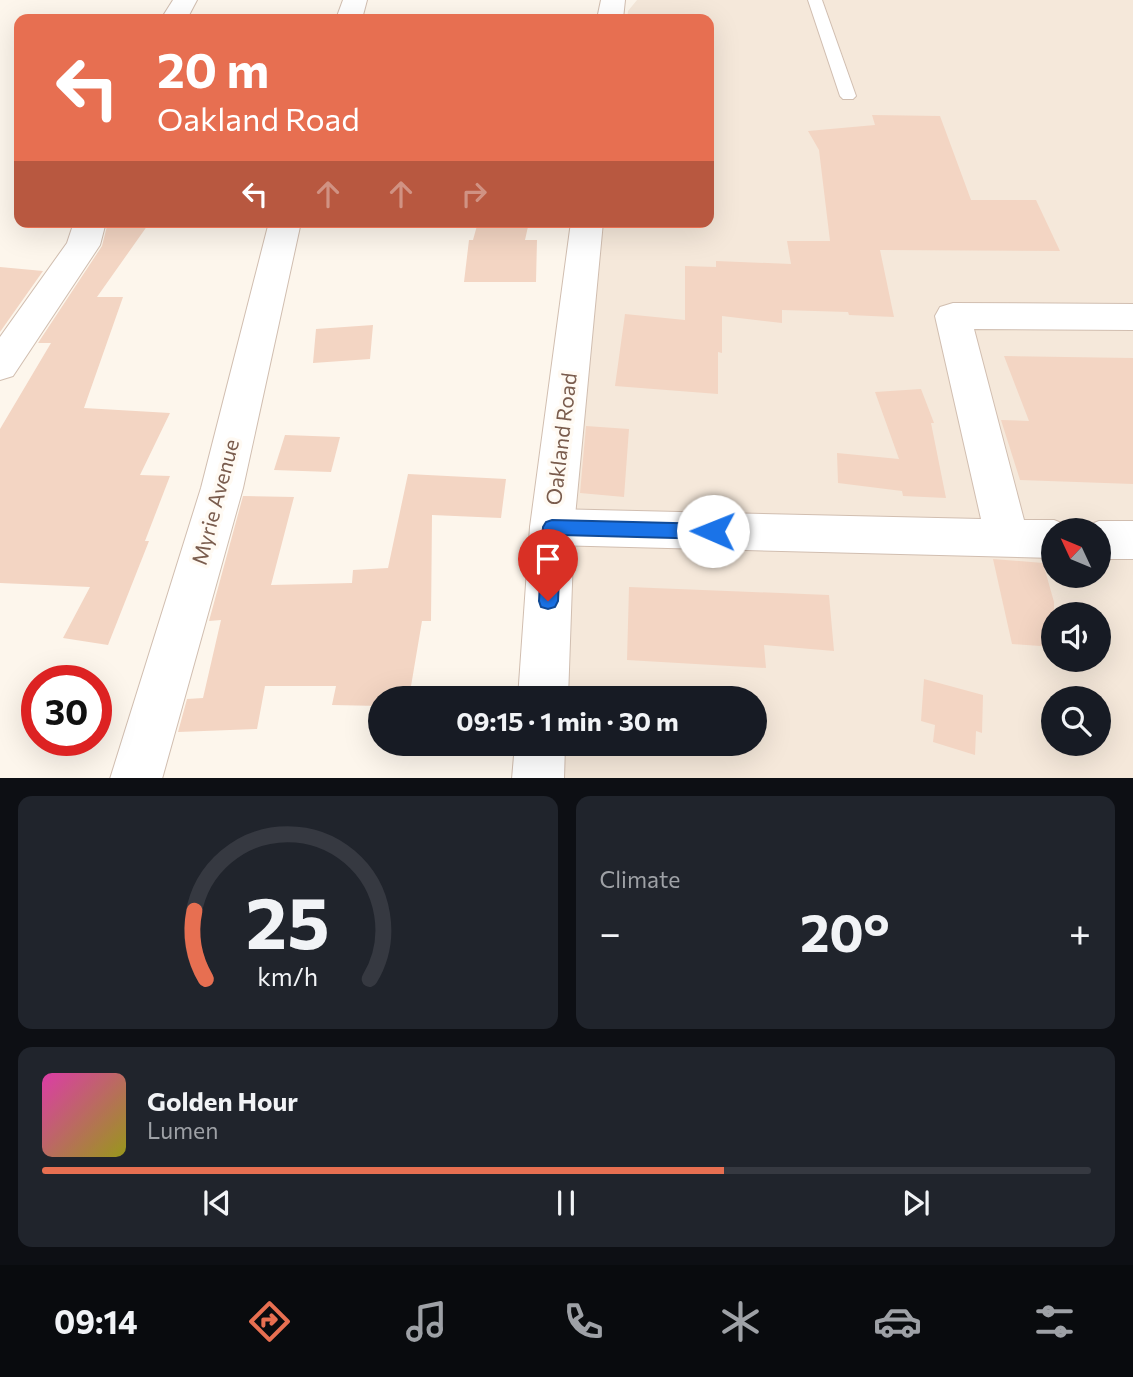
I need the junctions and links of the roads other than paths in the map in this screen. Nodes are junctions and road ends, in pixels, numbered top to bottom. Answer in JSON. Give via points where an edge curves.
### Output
{"nodes":[{"id":1,"x":816,"y":0,"type":"edge"},
{"id":2,"x":848,"y":96,"type":"dead end"},
{"id":3,"x":88,"y":228,"type":"edge"},
{"id":4,"x":284,"y":228,"type":"edge"},
{"id":5,"x":586,"y":228,"type":"edge"},
{"id":6,"x":1133,"y":317,"type":"edge"},
{"id":7,"x":0,"y":366,"type":"edge"},
{"id":8,"x":552,"y":527,"type":"junction"},
{"id":9,"x":1007,"y":539,"type":"junction"},
{"id":10,"x":1041,"y":539,"type":"edge"},
{"id":11,"x":1111,"y":540,"type":"edge"},
{"id":12,"x":1133,"y":541,"type":"edge"},
{"id":13,"x":544,"y":686,"type":"edge"},
{"id":14,"x":539,"y":756,"type":"edge"},
{"id":15,"x":136,"y":778,"type":"edge"},
{"id":16,"x":538,"y":778,"type":"edge"}],
"edges":[{"from":1,"to":2,"type":"lane"},
{"from":3,"to":7,"type":"street","via":[[83,245]]},
{"from":4,"to":15,"type":"street","name":"Myrie Avenue","via":[[222,488]]},
{"from":5,"to":8,"type":"street","name":"Oakland Road"},
{"from":6,"to":9,"type":"street","via":[[953,316]]},
{"from":8,"to":9,"type":"street"},
{"from":8,"to":13,"type":"street","name":"Oakland Road"},
{"from":9,"to":10,"type":"street"},
{"from":11,"to":12,"type":"street"},
{"from":14,"to":16,"type":"street"}]}
